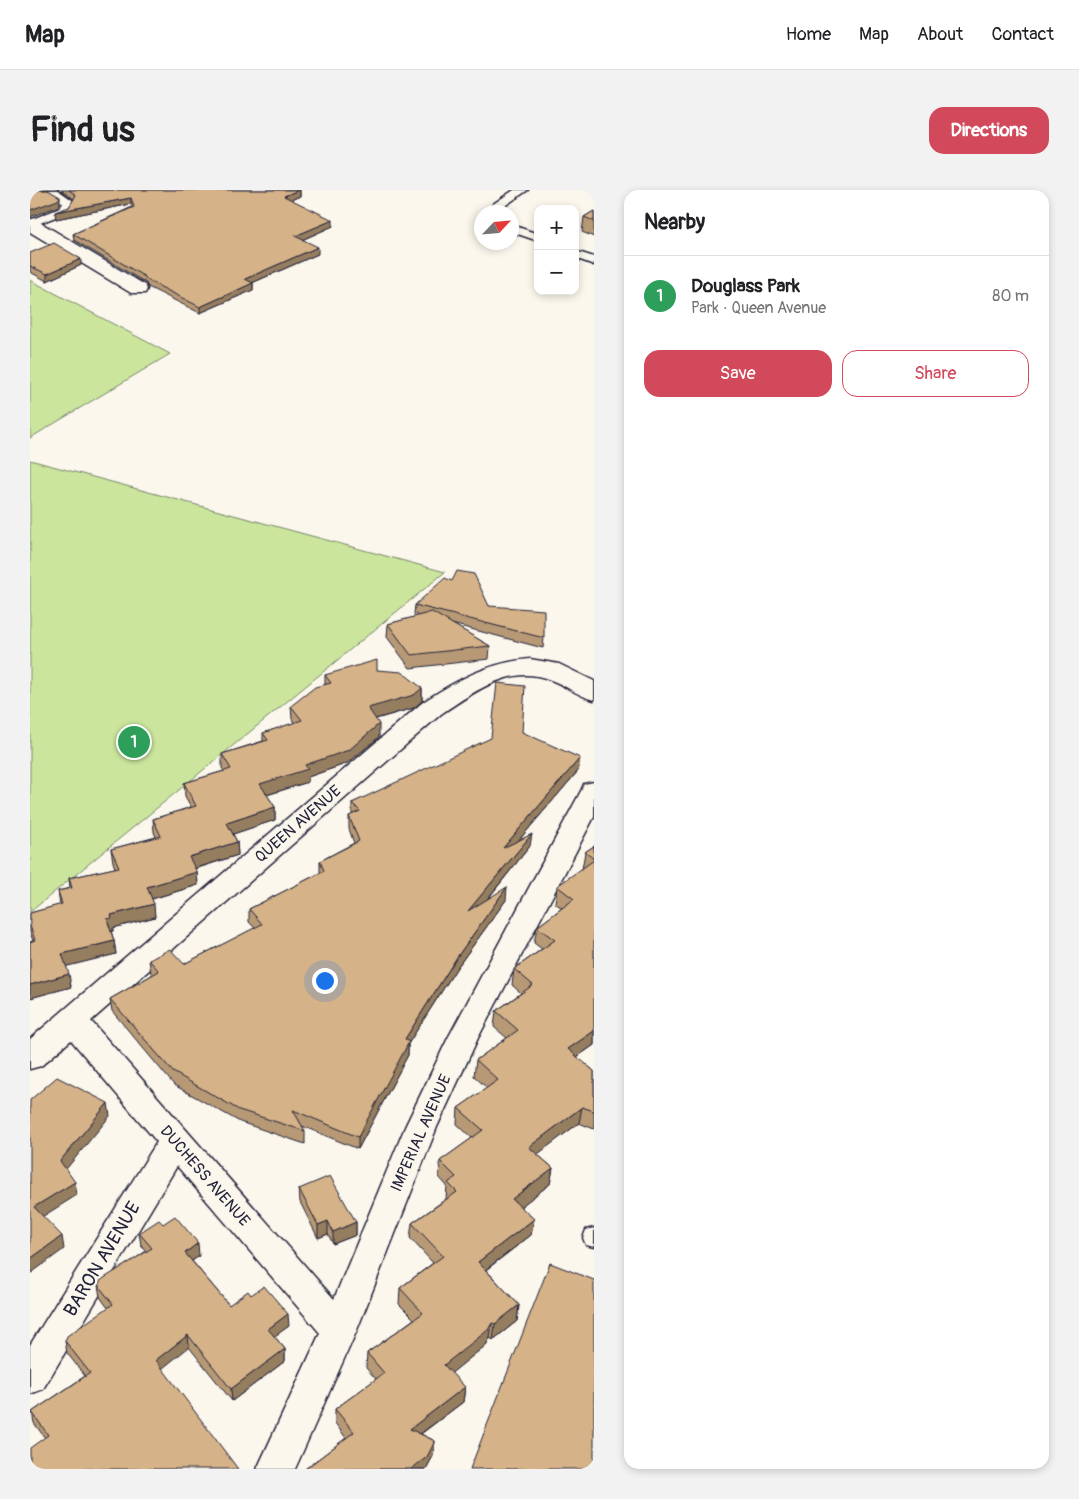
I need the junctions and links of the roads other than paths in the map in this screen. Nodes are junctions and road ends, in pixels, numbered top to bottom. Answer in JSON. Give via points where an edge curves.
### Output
{"nodes":[{"id":1,"x":47,"y":190,"type":"edge"},
{"id":2,"x":522,"y":190,"type":"edge"},
{"id":3,"x":499,"y":205,"type":"edge"},
{"id":4,"x":30,"y":224,"type":"edge"},
{"id":5,"x":519,"y":231,"type":"edge"},
{"id":6,"x":534,"y":236,"type":"edge"},
{"id":7,"x":579,"y":255,"type":"edge"},
{"id":8,"x":594,"y":261,"type":"edge"},
{"id":9,"x":138,"y":289,"type":"dead end"},
{"id":10,"x":594,"y":692,"type":"edge"},
{"id":11,"x":590,"y":799,"type":"edge"},
{"id":12,"x":72,"y":1020,"type":"junction"},
{"id":13,"x":30,"y":1057,"type":"edge"},
{"id":14,"x":174,"y":1141,"type":"junction"},
{"id":15,"x":339,"y":1330,"type":"junction"},
{"id":16,"x":30,"y":1377,"type":"edge"},
{"id":17,"x":276,"y":1469,"type":"edge"}],
"edges":[{"from":1,"to":4,"type":"lane","via":[[69,202],[64,210]]},
{"from":2,"to":3,"type":"lane"},
{"from":4,"to":9,"type":"street"},
{"from":5,"to":6,"type":"lane"},
{"from":7,"to":8,"type":"lane"},
{"from":10,"to":12,"type":"street","name":"QUEEN AVENUE","via":[[572,677],[548,669],[520,667],[473,680],[432,708]]},
{"from":11,"to":15,"type":"street","name":"IMPERIAL AVENUE","via":[[464,1038],[426,1118]]},
{"from":12,"to":13,"type":"street","name":"QUEEN AVENUE"},
{"from":12,"to":14,"type":"street","name":"DUCHESS AVENUE"},
{"from":14,"to":15,"type":"street","name":"DUCHESS AVENUE"},
{"from":14,"to":16,"type":"street","name":"BARON AVENUE"},
{"from":15,"to":17,"type":"street","name":"IMPERIAL AVENUE"}]}
